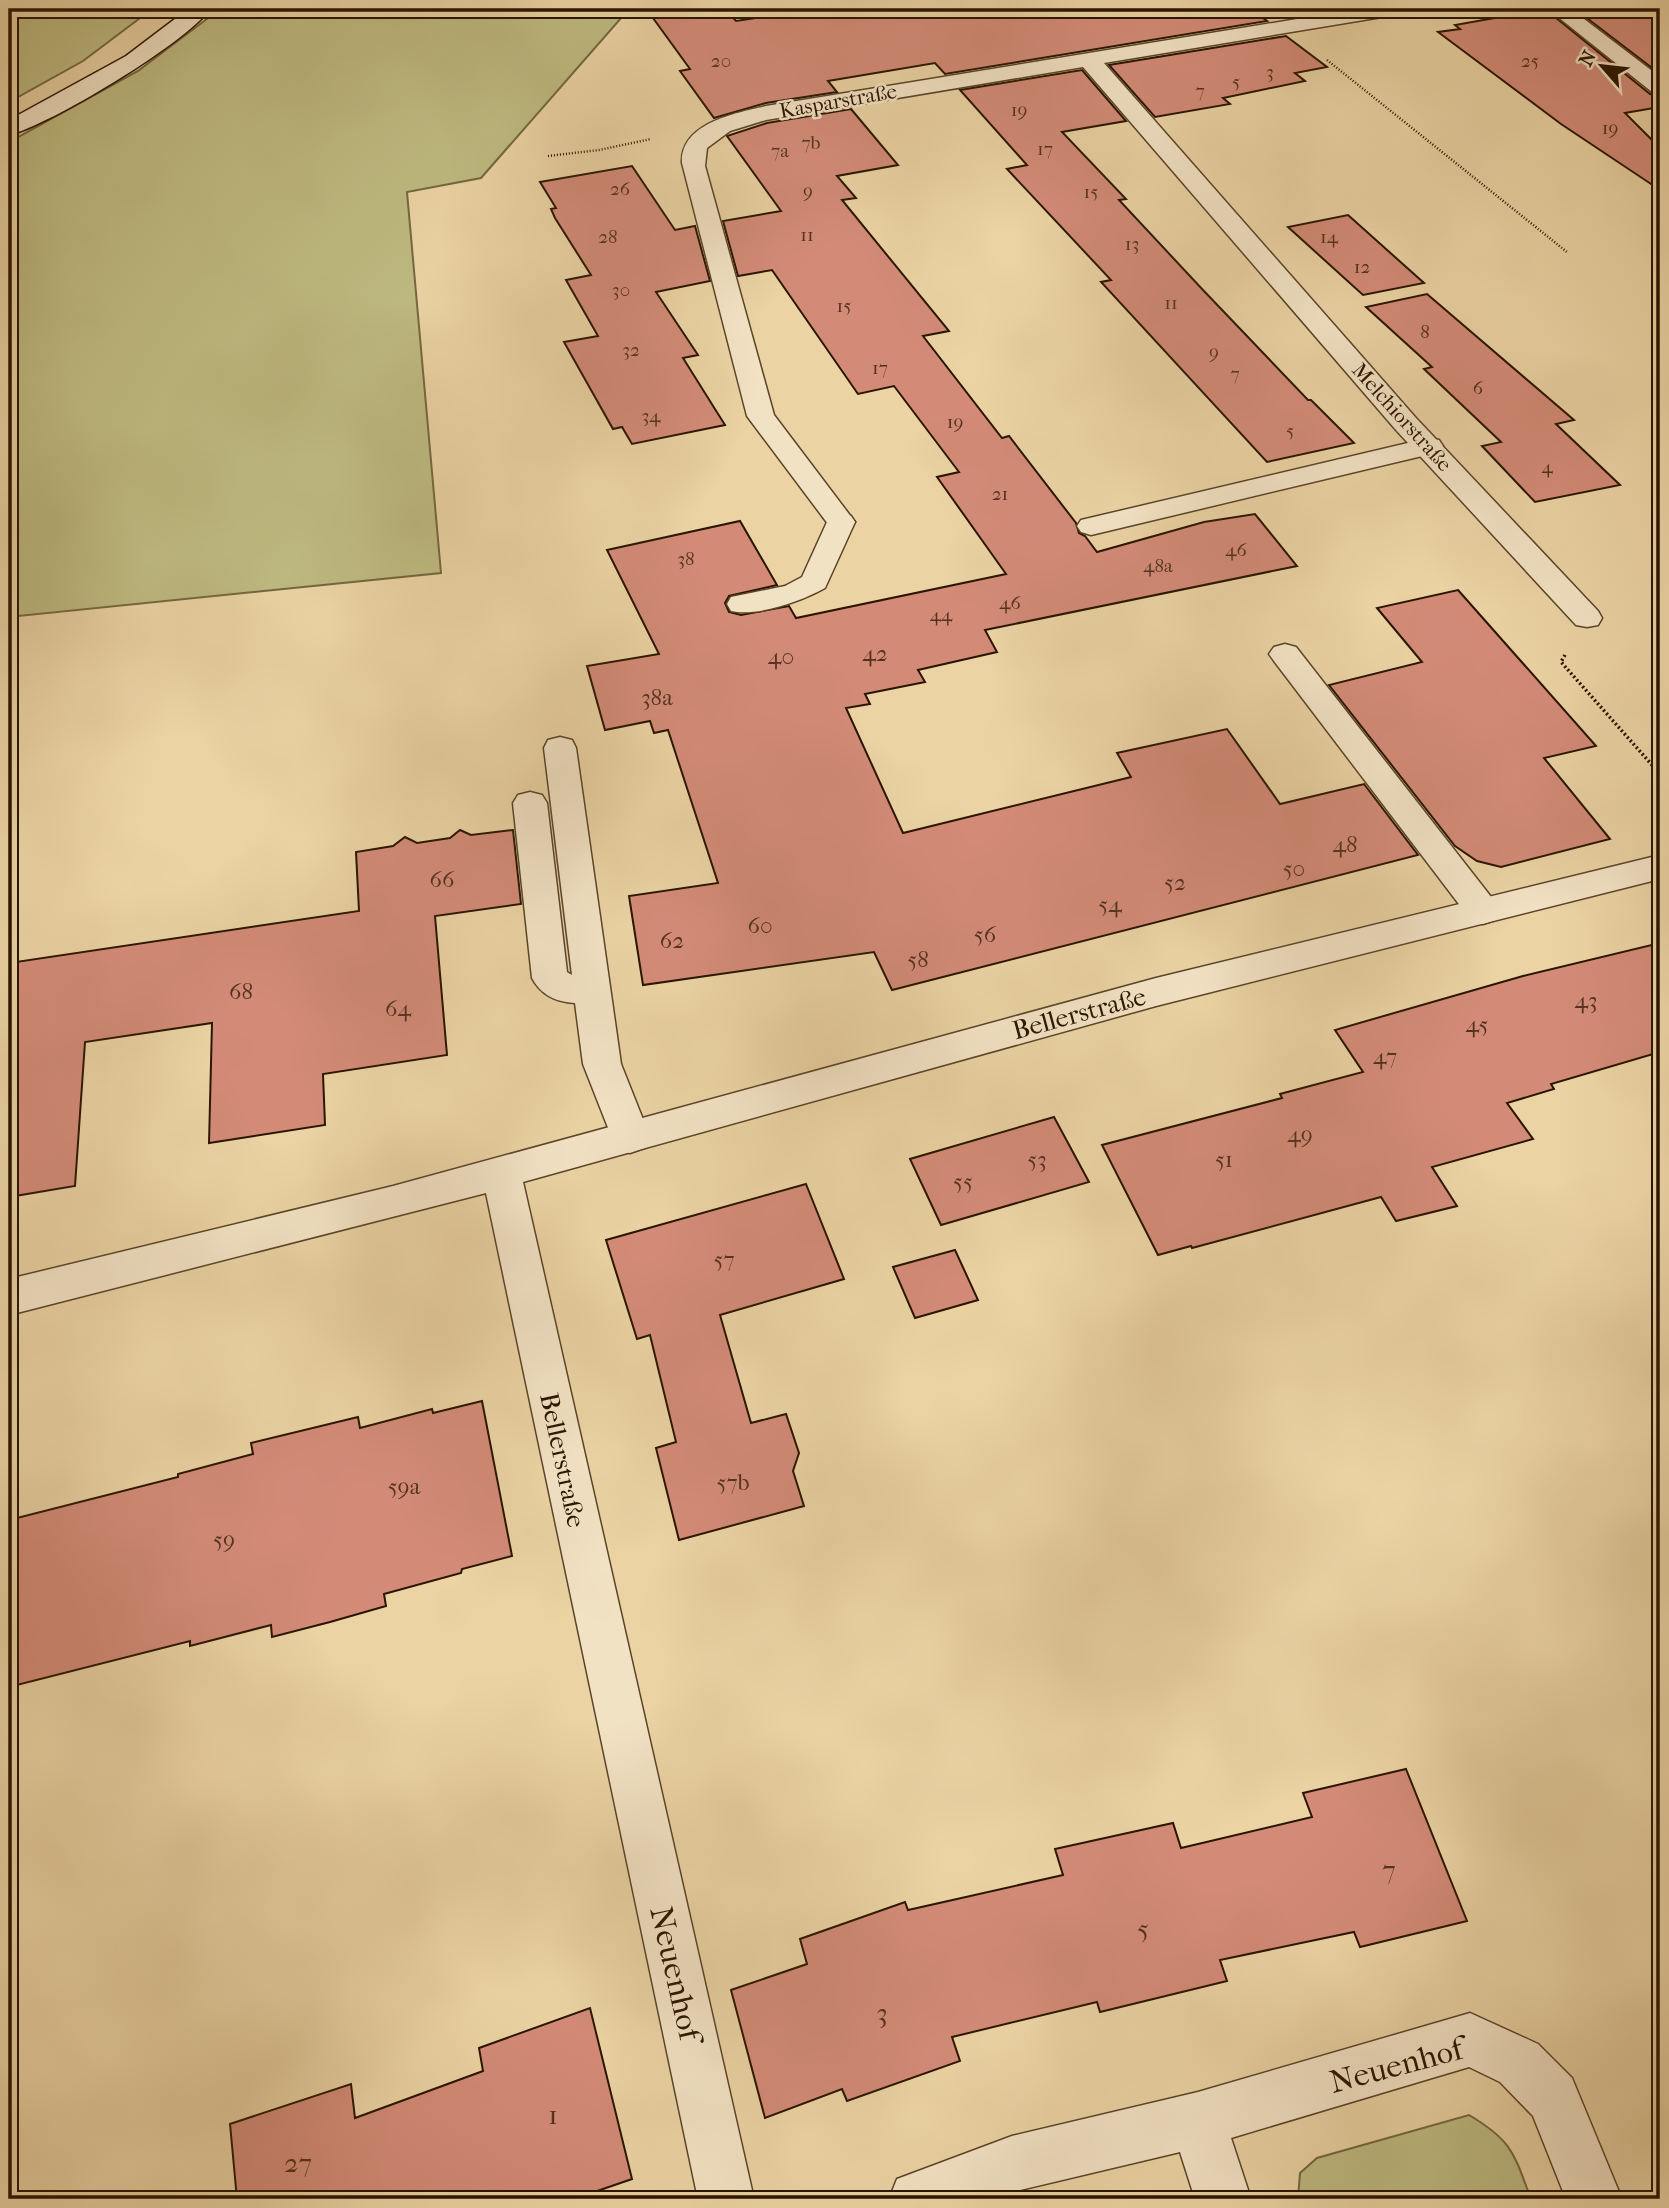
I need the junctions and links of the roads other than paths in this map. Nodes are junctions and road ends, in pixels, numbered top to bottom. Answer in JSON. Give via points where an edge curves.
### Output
{"nodes":[{"id":1,"x":200,"y":9,"type":"edge"},
{"id":2,"x":1394,"y":9,"type":"edge"},
{"id":3,"x":1559,"y":9,"type":"edge"},
{"id":4,"x":1089,"y":60,"type":"junction"},
{"id":5,"x":1655,"y":78,"type":"edge"},
{"id":6,"x":9,"y":128,"type":"edge"},
{"id":7,"x":1429,"y":446,"type":"junction"},
{"id":8,"x":1091,"y":526,"type":"dead end"},
{"id":9,"x":742,"y":604,"type":"dead end"},
{"id":10,"x":1587,"y":618,"type":"road end"},
{"id":11,"x":1285,"y":654,"type":"dead end"},
{"id":12,"x":560,"y":748,"type":"dead end"},
{"id":13,"x":530,"y":803,"type":"dead end"},
{"id":14,"x":1660,"y":867,"type":"edge"},
{"id":15,"x":1483,"y":911,"type":"junction"},
{"id":16,"x":592,"y":989,"type":"junction"},
{"id":17,"x":630,"y":1137,"type":"junction"},
{"id":18,"x":501,"y":1172,"type":"junction"},
{"id":19,"x":9,"y":1297,"type":"edge"},
{"id":20,"x":626,"y":1747,"type":"joint"},
{"id":21,"x":1198,"y":2120,"type":"junction"},
{"id":22,"x":726,"y":2199,"type":"edge"},
{"id":23,"x":917,"y":2199,"type":"edge"},
{"id":24,"x":1223,"y":2199,"type":"edge"},
{"id":25,"x":1594,"y":2199,"type":"edge"}],
"edges":[{"from":1,"to":6,"type":"street","via":[[150,48],[68,99]]},
{"from":2,"to":4,"type":"street","name":"Kasparstraße"},
{"from":3,"to":5,"type":"street"},
{"from":4,"to":7,"type":"street","name":"Melchiorstraße"},
{"from":4,"to":9,"type":"street","name":"Kasparstraße","via":[[766,113],[726,125],[703,138],[692,157],[761,415],[841,522],[814,582],[794,593]]},
{"from":7,"to":8,"type":"street"},
{"from":7,"to":10,"type":"street","name":"Melchiorstraße"},
{"from":11,"to":15,"type":"street"},
{"from":12,"to":16,"type":"street"},
{"from":13,"to":16,"type":"street","via":[[550,978],[565,989]]},
{"from":14,"to":15,"type":"street","name":"Bellerstraße"},
{"from":15,"to":17,"type":"street","name":"Bellerstraße","via":[[1156,992]]},
{"from":16,"to":17,"type":"street","via":[[602,1064]]},
{"from":17,"to":18,"type":"street","name":"Bellerstraße"},
{"from":18,"to":19,"type":"street","name":"Bellerstraße"},
{"from":18,"to":20,"type":"street","name":"Bellerstraße"},
{"from":20,"to":22,"type":"street","name":"Neuenhof"},
{"from":21,"to":23,"type":"street","name":"Neuenhof","via":[[1012,2164]]},
{"from":21,"to":24,"type":"street"},
{"from":21,"to":25,"type":"street","name":"Neuenhof","via":[[1470,2040],[1519,2063],[1553,2097]]}]}
